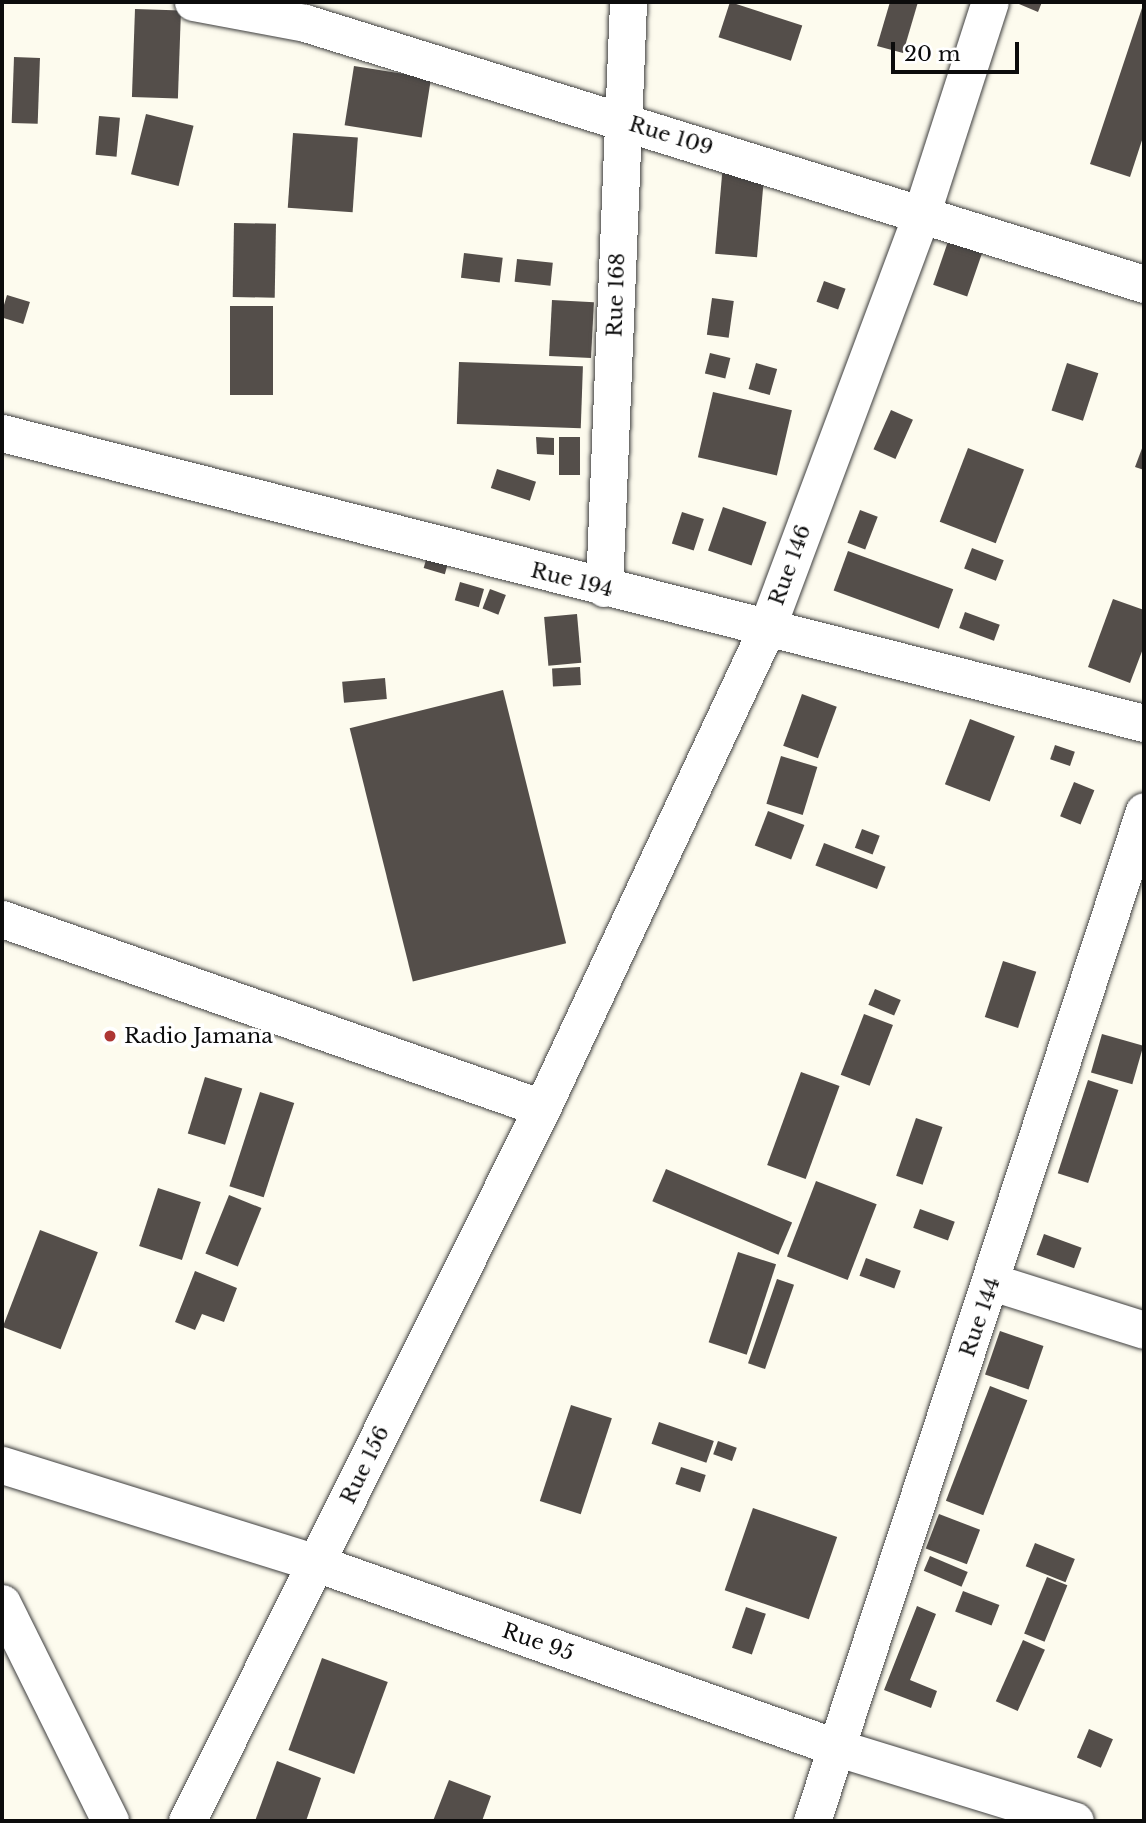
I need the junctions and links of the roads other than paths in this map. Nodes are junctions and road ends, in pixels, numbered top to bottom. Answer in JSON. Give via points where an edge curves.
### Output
{"nodes":[{"id":1,"x":193,"y":2,"type":"edge"},
{"id":2,"x":628,"y":2,"type":"edge"},
{"id":3,"x":990,"y":2,"type":"edge"},
{"id":4,"x":306,"y":13,"type":"edge"},
{"id":5,"x":623,"y":121,"type":"junction"},
{"id":6,"x":921,"y":215,"type":"junction"},
{"id":7,"x":1144,"y":284,"type":"edge"},
{"id":8,"x":2,"y":433,"type":"edge"},
{"id":9,"x":604,"y":588,"type":"junction"},
{"id":10,"x":766,"y":630,"type":"junction"},
{"id":11,"x":1144,"y":723,"type":"edge"},
{"id":12,"x":1144,"y":811,"type":"edge"},
{"id":13,"x":2,"y":919,"type":"edge"},
{"id":14,"x":542,"y":1108,"type":"junction"},
{"id":15,"x":992,"y":1282,"type":"junction"},
{"id":16,"x":1144,"y":1330,"type":"edge"},
{"id":17,"x":2,"y":1465,"type":"edge"},
{"id":18,"x":316,"y":1563,"type":"junction"},
{"id":19,"x":2,"y":1603,"type":"edge"},
{"id":20,"x":835,"y":1747,"type":"junction"},
{"id":21,"x":110,"y":1821,"type":"edge"},
{"id":22,"x":187,"y":1821,"type":"edge"},
{"id":23,"x":812,"y":1821,"type":"edge"},
{"id":24,"x":1075,"y":1821,"type":"edge"}],
"edges":[{"from":1,"to":4,"type":"street","name":"Rue 109"},
{"from":2,"to":5,"type":"street","name":"Rue 168"},
{"from":3,"to":6,"type":"street","name":"Rue 146"},
{"from":4,"to":5,"type":"street","name":"Rue 109"},
{"from":5,"to":6,"type":"street","name":"Rue 109"},
{"from":5,"to":9,"type":"street","name":"Rue 168"},
{"from":6,"to":7,"type":"street","name":"Rue 109"},
{"from":6,"to":10,"type":"street","name":"Rue 146"},
{"from":8,"to":9,"type":"street","name":"Rue 194"},
{"from":9,"to":10,"type":"street","name":"Rue 194"},
{"from":10,"to":11,"type":"street","name":"Rue 194"},
{"from":10,"to":14,"type":"street","name":"Rue 146"},
{"from":12,"to":15,"type":"street","name":"Rue 144"},
{"from":13,"to":14,"type":"street"},
{"from":14,"to":18,"type":"street","name":"Rue 156"},
{"from":15,"to":16,"type":"street"},
{"from":15,"to":20,"type":"street","name":"Rue 144"},
{"from":17,"to":18,"type":"street","name":"Rue 95"},
{"from":18,"to":20,"type":"street","name":"Rue 95"},
{"from":18,"to":22,"type":"street","name":"Rue 156"},
{"from":19,"to":21,"type":"street"},
{"from":20,"to":23,"type":"street","name":"Rue 144"},
{"from":20,"to":24,"type":"street","name":"Rue 95"}]}
